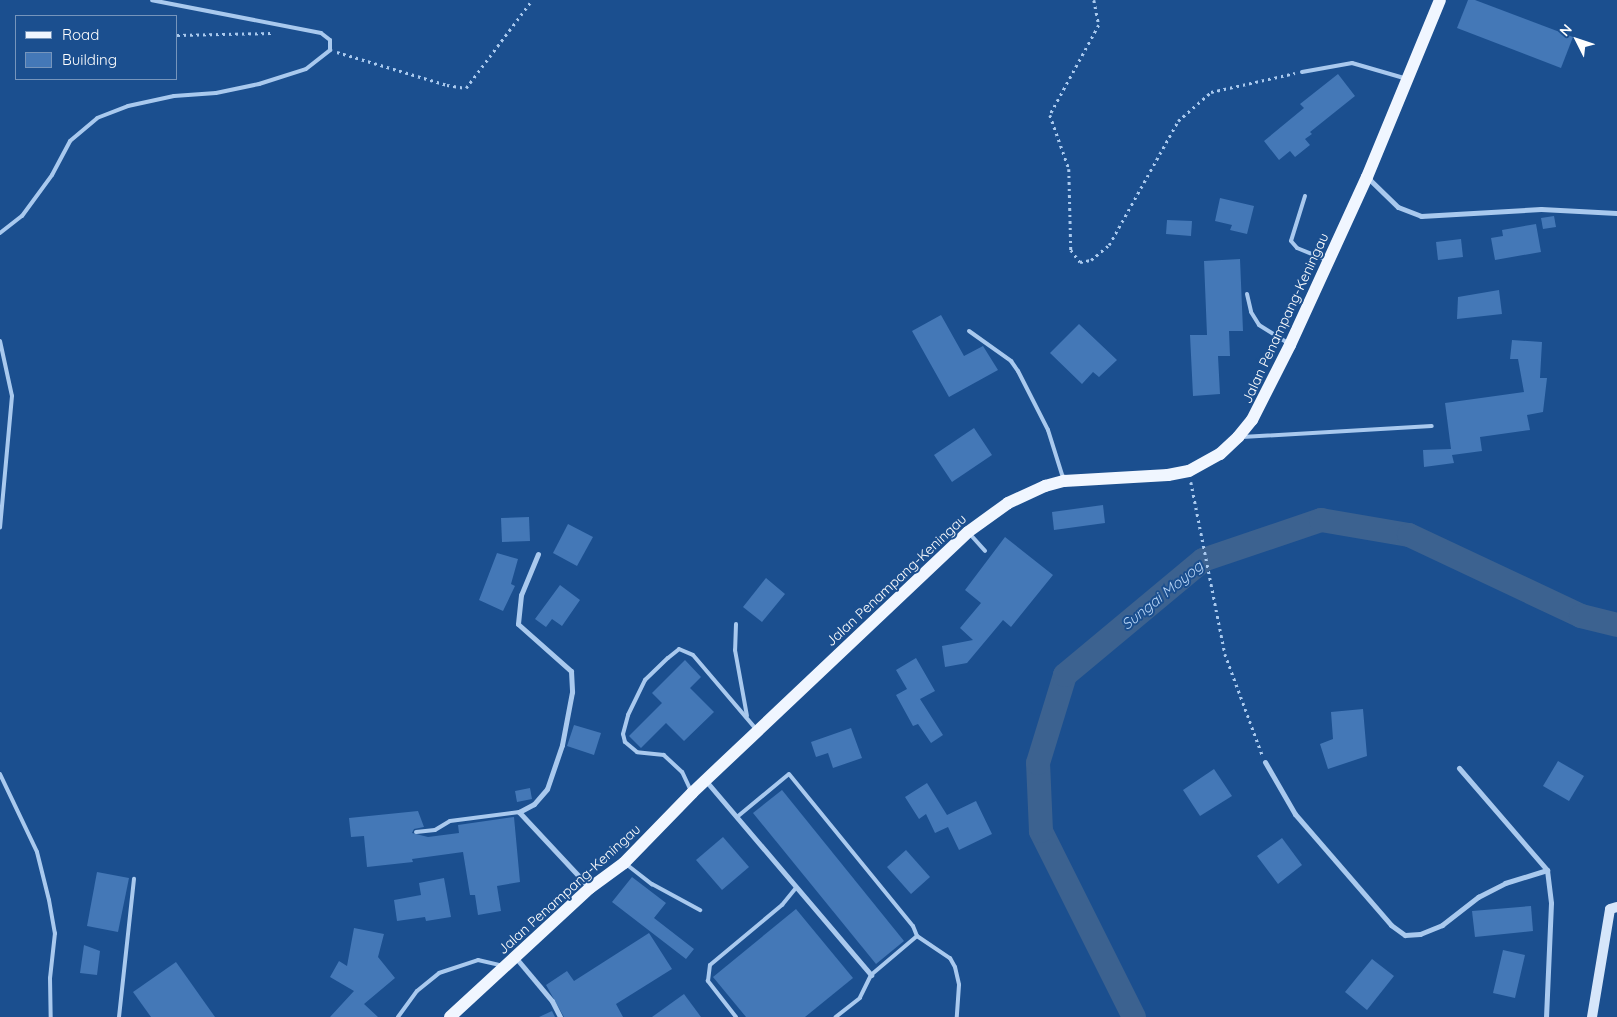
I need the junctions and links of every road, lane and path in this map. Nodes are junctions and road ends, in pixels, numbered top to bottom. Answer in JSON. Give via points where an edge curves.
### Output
{"nodes":[{"id":1,"x":152,"y":0,"type":"edge"},
{"id":2,"x":532,"y":0,"type":"edge"},
{"id":3,"x":1094,"y":0,"type":"edge"},
{"id":4,"x":1440,"y":0,"type":"edge"},
{"id":5,"x":293,"y":26,"type":"junction"},
{"id":6,"x":178,"y":35,"type":"edge"},
{"id":7,"x":330,"y":50,"type":"junction"},
{"id":8,"x":1302,"y":72,"type":"joint"},
{"id":9,"x":1407,"y":79,"type":"junction"},
{"id":10,"x":1367,"y":177,"type":"junction"},
{"id":11,"x":1305,"y":196,"type":"dead end"},
{"id":12,"x":1617,"y":213,"type":"edge"},
{"id":13,"x":0,"y":233,"type":"edge"},
{"id":14,"x":1328,"y":261,"type":"junction"},
{"id":15,"x":1247,"y":294,"type":"dead end"},
{"id":16,"x":970,"y":331,"type":"dead end"},
{"id":17,"x":0,"y":341,"type":"edge"},
{"id":18,"x":1290,"y":345,"type":"junction"},
{"id":19,"x":1432,"y":426,"type":"dead end"},
{"id":20,"x":1238,"y":437,"type":"junction"},
{"id":21,"x":1189,"y":471,"type":"junction"},
{"id":22,"x":1064,"y":481,"type":"junction"},
{"id":23,"x":0,"y":527,"type":"edge"},
{"id":24,"x":968,"y":532,"type":"junction"},
{"id":25,"x":985,"y":551,"type":"dead end"},
{"id":26,"x":538,"y":554,"type":"dead end"},
{"id":27,"x":736,"y":624,"type":"dead end"},
{"id":28,"x":748,"y":718,"type":"junction"},
{"id":29,"x":758,"y":731,"type":"junction"},
{"id":30,"x":1265,"y":762,"type":"joint"},
{"id":31,"x":1459,"y":768,"type":"dead end"},
{"id":32,"x":0,"y":774,"type":"edge"},
{"id":33,"x":706,"y":781,"type":"junction"},
{"id":34,"x":692,"y":793,"type":"junction"},
{"id":35,"x":519,"y":812,"type":"junction"},
{"id":36,"x":737,"y":818,"type":"junction"},
{"id":37,"x":416,"y":832,"type":"dead end"},
{"id":38,"x":624,"y":863,"type":"junction"},
{"id":39,"x":1547,"y":870,"type":"junction"},
{"id":40,"x":134,"y":879,"type":"dead end"},
{"id":41,"x":590,"y":888,"type":"junction"},
{"id":42,"x":796,"y":888,"type":"junction"},
{"id":43,"x":1617,"y":906,"type":"edge"},
{"id":44,"x":700,"y":910,"type":"dead end"},
{"id":45,"x":917,"y":936,"type":"junction"},
{"id":46,"x":516,"y":957,"type":"junction"},
{"id":47,"x":505,"y":967,"type":"junction"},
{"id":48,"x":871,"y":976,"type":"junction"},
{"id":49,"x":51,"y":1017,"type":"edge"},
{"id":50,"x":118,"y":1017,"type":"edge"},
{"id":51,"x":398,"y":1017,"type":"edge"},
{"id":52,"x":450,"y":1017,"type":"edge"},
{"id":53,"x":560,"y":1017,"type":"edge"},
{"id":54,"x":736,"y":1017,"type":"edge"},
{"id":55,"x":836,"y":1017,"type":"edge"},
{"id":56,"x":957,"y":1017,"type":"edge"},
{"id":57,"x":1546,"y":1017,"type":"edge"},
{"id":58,"x":1592,"y":1017,"type":"edge"}],
"edges":[{"from":1,"to":5,"type":"lane"},
{"from":2,"to":7,"type":"path","via":[[466,88],[447,86]]},
{"from":3,"to":8,"type":"path","via":[[1099,25],[1050,115],[1069,169],[1071,250],[1080,262],[1091,260],[1109,245],[1178,121],[1211,92]]},
{"from":4,"to":9,"type":"main road","name":"Jalan Penampang-Keningau"},
{"from":5,"to":6,"type":"path","via":[[285,33]]},
{"from":5,"to":7,"type":"lane","via":[[320,33],[330,40]]},
{"from":7,"to":13,"type":"lane","via":[[306,69],[260,84],[216,93],[174,96],[128,106],[97,118],[70,141],[52,175],[22,216]]},
{"from":8,"to":9,"type":"lane","via":[[1352,63]]},
{"from":9,"to":10,"type":"main road","name":"Jalan Penampang-Keningau"},
{"from":10,"to":12,"type":"street","via":[[1398,207],[1421,216],[1541,209]]},
{"from":10,"to":14,"type":"main road","name":"Jalan Penampang-Keningau"},
{"from":11,"to":14,"type":"lane","via":[[1291,241],[1297,248]]},
{"from":14,"to":18,"type":"main road","name":"Jalan Penampang-Keningau"},
{"from":15,"to":18,"type":"lane","via":[[1251,312],[1259,325]]},
{"from":16,"to":22,"type":"lane","via":[[1018,371],[1048,430]]},
{"from":17,"to":23,"type":"lane","via":[[12,396]]},
{"from":18,"to":20,"type":"main road","name":"Jalan Penampang-Keningau","via":[[1256,413]]},
{"from":19,"to":20,"type":"lane"},
{"from":20,"to":21,"type":"main road","name":"Jalan Penampang-Keningau","via":[[1220,454]]},
{"from":21,"to":22,"type":"main road","name":"Jalan Penampang-Keningau"},
{"from":21,"to":30,"type":"path","via":[[1225,654]]},
{"from":22,"to":24,"type":"main road","name":"Jalan Penampang-Keningau","via":[[1008,503]]},
{"from":24,"to":25,"type":"lane"},
{"from":24,"to":29,"type":"main road","name":"Jalan Penampang-Keningau"},
{"from":26,"to":35,"type":"street","via":[[521,595],[518,624],[571,671],[572,692],[562,745],[547,789],[534,804]]},
{"from":27,"to":28,"type":"lane","via":[[735,650]]},
{"from":28,"to":29,"type":"lane"},
{"from":28,"to":34,"type":"lane","via":[[693,655],[679,649],[645,680],[628,715],[622,734],[625,742],[637,752],[664,755],[682,772]]},
{"from":29,"to":33,"type":"main road","name":"Jalan Penampang-Keningau"},
{"from":30,"to":39,"type":"street","via":[[1295,814],[1391,925],[1405,935],[1420,934],[1442,925],[1478,897],[1505,883]]},
{"from":31,"to":39,"type":"street"},
{"from":32,"to":49,"type":"lane","via":[[37,852],[49,900],[55,933],[50,978]]},
{"from":33,"to":34,"type":"main road","name":"Jalan Penampang-Keningau"},
{"from":33,"to":36,"type":"street"},
{"from":34,"to":38,"type":"main road","name":"Jalan Penampang-Keningau"},
{"from":35,"to":37,"type":"lane","via":[[450,821],[435,830]]},
{"from":35,"to":41,"type":"street"},
{"from":36,"to":42,"type":"street"},
{"from":36,"to":45,"type":"lane","via":[[789,774],[913,926]]},
{"from":38,"to":41,"type":"main road","name":"Jalan Penampang-Keningau"},
{"from":38,"to":44,"type":"lane","via":[[652,884]]},
{"from":39,"to":57,"type":"street","via":[[1551,903]]},
{"from":40,"to":50,"type":"lane"},
{"from":41,"to":46,"type":"main road","name":"Jalan Penampang-Keningau"},
{"from":42,"to":48,"type":"street"},
{"from":42,"to":54,"type":"lane","via":[[782,905],[710,965],[708,982]]},
{"from":43,"to":58,"type":"street","via":[[1610,909]]},
{"from":45,"to":48,"type":"lane"},
{"from":45,"to":56,"type":"lane","via":[[950,958],[955,967],[959,985]]},
{"from":46,"to":47,"type":"main road","name":"Jalan Penampang-Keningau"},
{"from":46,"to":53,"type":"street","via":[[552,1001]]},
{"from":47,"to":51,"type":"lane","via":[[478,960],[439,973],[418,991]]},
{"from":47,"to":52,"type":"main road","name":"Jalan Penampang-Keningau"},
{"from":48,"to":55,"type":"lane","via":[[860,998]]}]}
